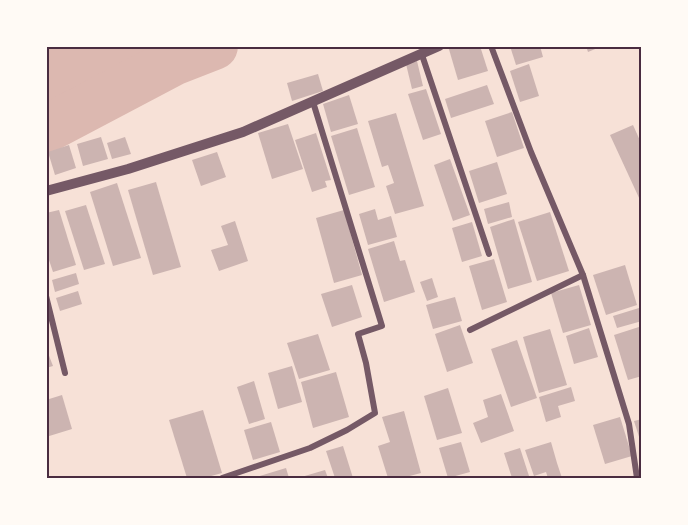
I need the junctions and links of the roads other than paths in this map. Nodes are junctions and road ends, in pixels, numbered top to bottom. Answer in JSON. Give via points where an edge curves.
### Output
{"nodes":[{"id":1,"x":439,"y":46,"type":"edge"},
{"id":2,"x":491,"y":46,"type":"edge"},
{"id":3,"x":422,"y":55,"type":"junction"},
{"id":4,"x":313,"y":102,"type":"junction"},
{"id":5,"x":46,"y":191,"type":"edge"},
{"id":6,"x":489,"y":254,"type":"dead end"},
{"id":7,"x":583,"y":275,"type":"junction"},
{"id":8,"x":46,"y":296,"type":"edge"},
{"id":9,"x":470,"y":330,"type":"dead end"},
{"id":10,"x":65,"y":373,"type":"dead end"},
{"id":11,"x":222,"y":478,"type":"edge"},
{"id":12,"x":638,"y":478,"type":"edge"}],
"edges":[{"from":1,"to":3,"type":"street"},
{"from":2,"to":7,"type":"street"},
{"from":3,"to":4,"type":"street"},
{"from":3,"to":6,"type":"street"},
{"from":4,"to":5,"type":"street","via":[[243,132]]},
{"from":4,"to":11,"type":"street","via":[[382,327],[358,334],[375,413],[310,448]]},
{"from":7,"to":9,"type":"street"},
{"from":7,"to":12,"type":"street","via":[[629,424]]},
{"from":8,"to":10,"type":"street"}]}
